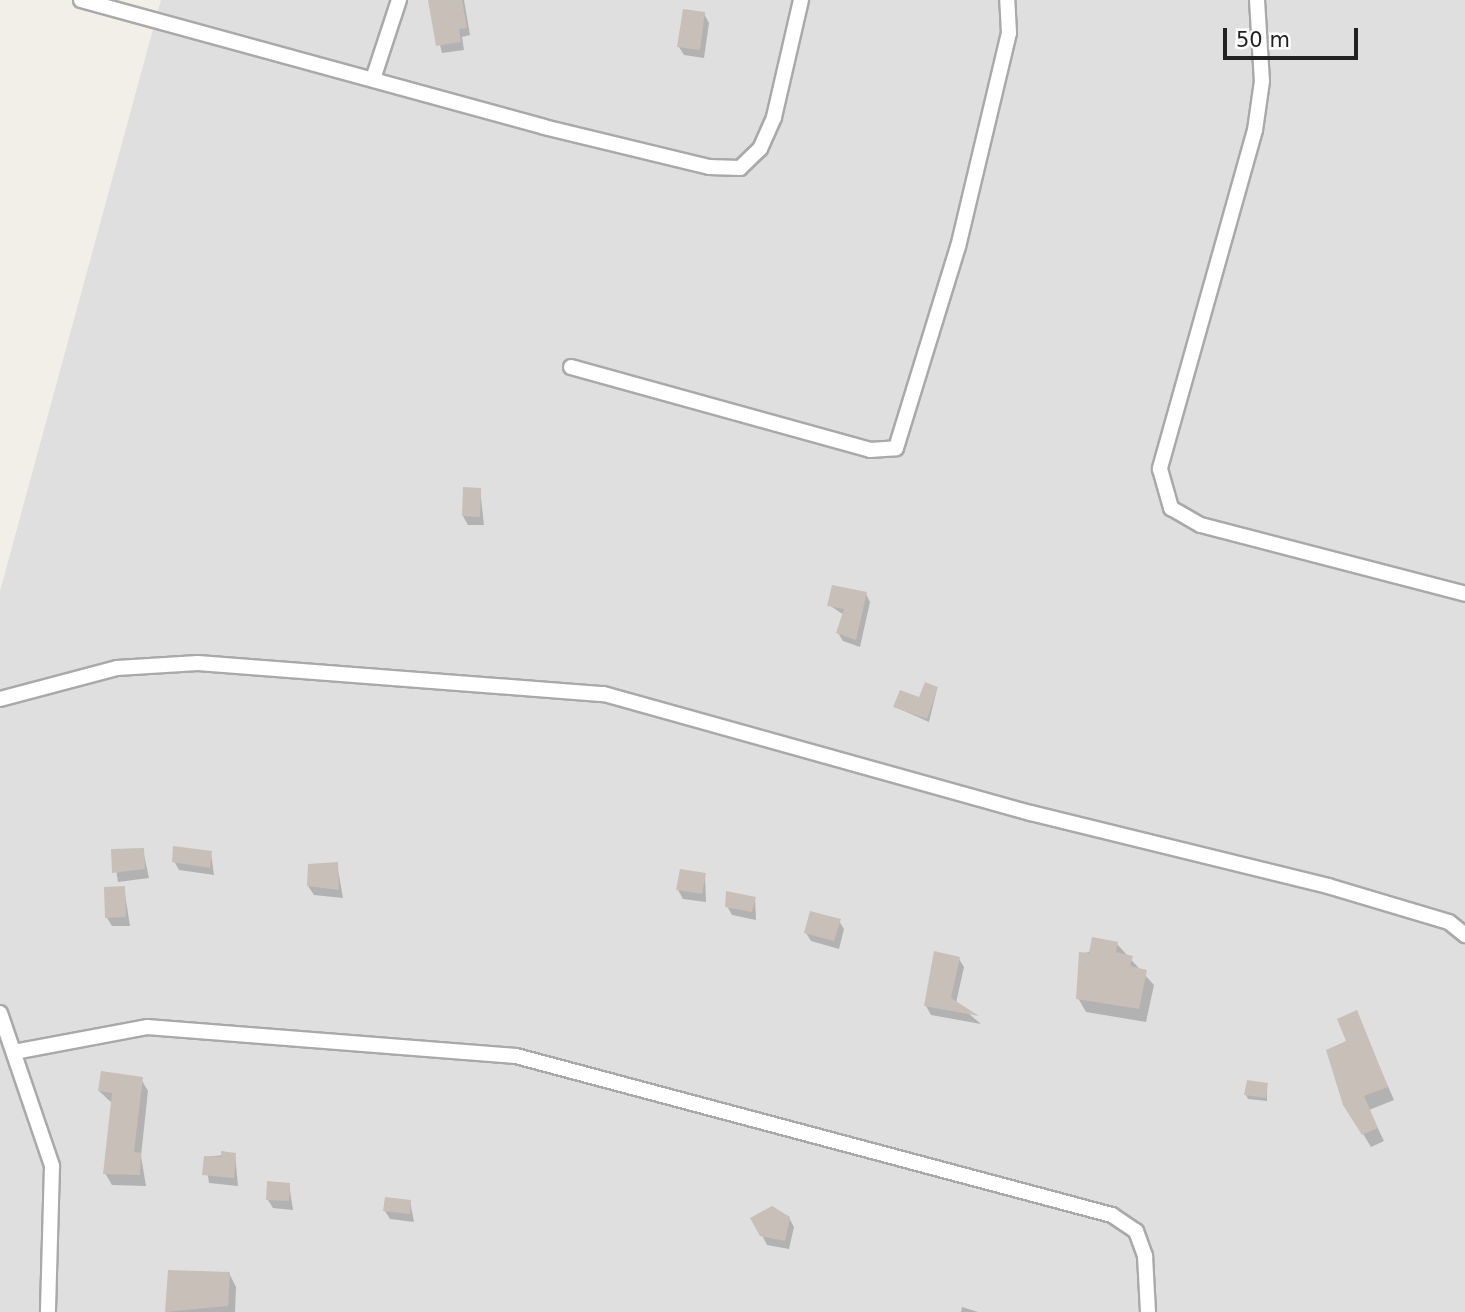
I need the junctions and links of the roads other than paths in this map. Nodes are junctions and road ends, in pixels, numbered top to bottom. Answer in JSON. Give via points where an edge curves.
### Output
{"nodes":[{"id":1,"x":81,"y":0,"type":"edge"},
{"id":2,"x":399,"y":0,"type":"edge"},
{"id":3,"x":801,"y":0,"type":"edge"},
{"id":4,"x":1007,"y":0,"type":"edge"},
{"id":5,"x":1257,"y":0,"type":"edge"},
{"id":6,"x":373,"y":79,"type":"junction"},
{"id":7,"x":572,"y":367,"type":"dead end"},
{"id":8,"x":1465,"y":594,"type":"edge"},
{"id":9,"x":0,"y":699,"type":"edge"},
{"id":10,"x":1465,"y":935,"type":"edge"},
{"id":11,"x":0,"y":1013,"type":"edge"},
{"id":12,"x":13,"y":1052,"type":"junction"},
{"id":13,"x":48,"y":1312,"type":"edge"},
{"id":14,"x":1148,"y":1312,"type":"edge"}],
"edges":[{"from":1,"to":6,"type":"street"},
{"from":2,"to":6,"type":"street"},
{"from":3,"to":6,"type":"street","via":[[774,117],[760,149],[740,168],[709,167]]},
{"from":4,"to":7,"type":"street","via":[[1009,33],[958,247],[896,448],[870,450]]},
{"from":5,"to":8,"type":"street","via":[[1262,81],[1255,130],[1160,469],[1171,508],[1201,525]]},
{"from":9,"to":10,"type":"street","via":[[117,668],[198,663],[604,694],[1031,813],[1328,886],[1449,922]]},
{"from":11,"to":12,"type":"street"},
{"from":12,"to":13,"type":"street","via":[[55,1182]]},
{"from":12,"to":14,"type":"street","via":[[147,1027],[516,1056],[1112,1215],[1136,1231]]}]}
